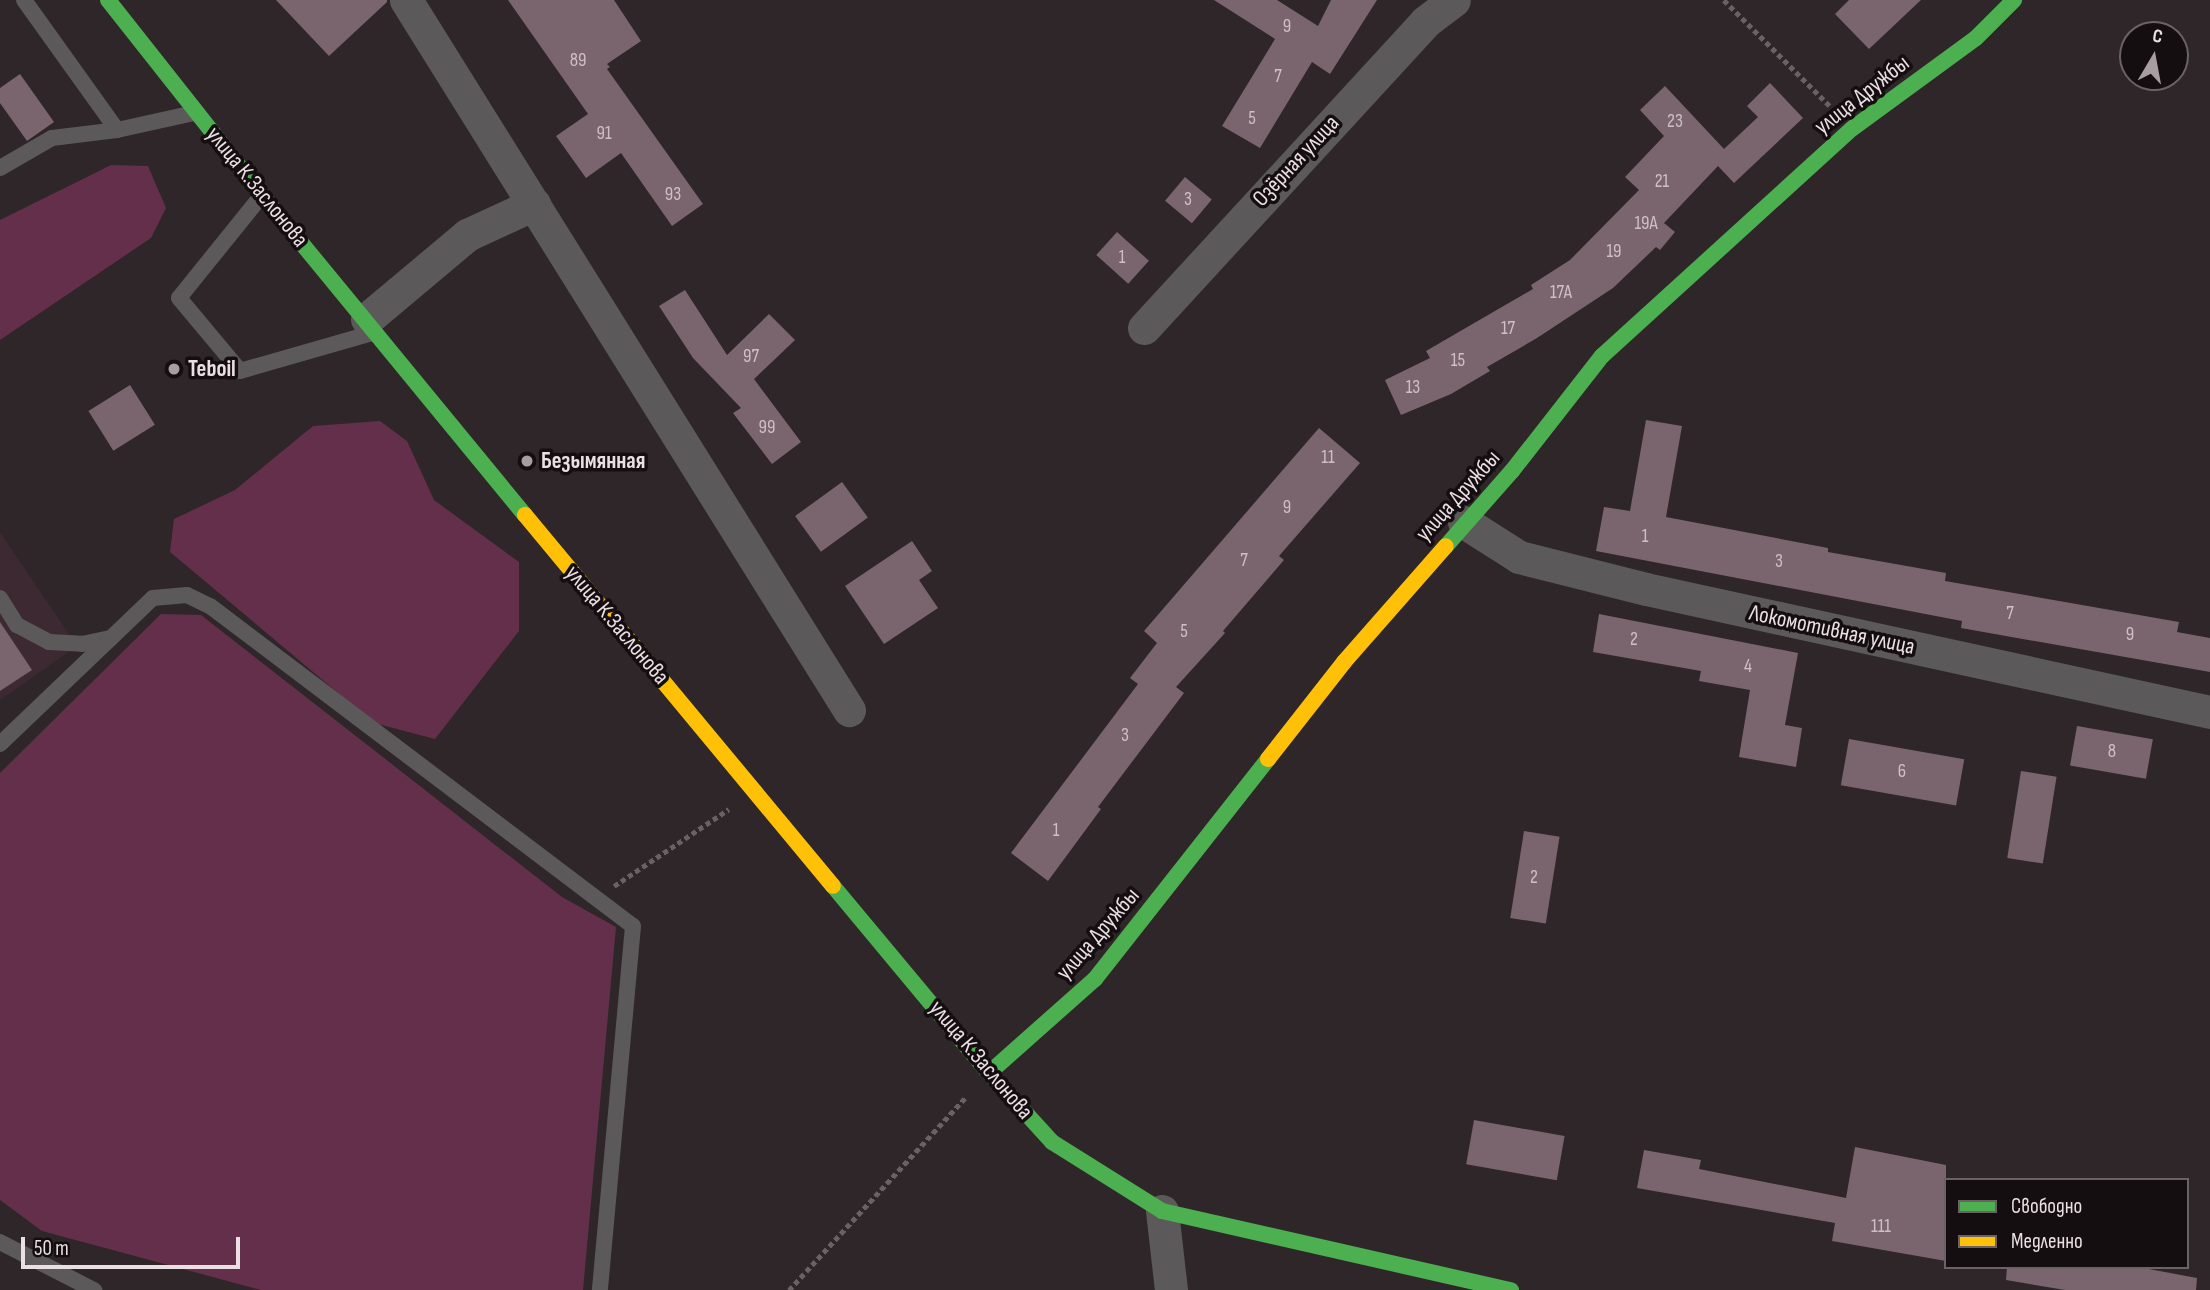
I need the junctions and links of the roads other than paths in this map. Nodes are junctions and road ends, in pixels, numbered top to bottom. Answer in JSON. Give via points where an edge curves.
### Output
{"nodes":[{"id":1,"x":24,"y":0,"type":"edge"},
{"id":2,"x":108,"y":0,"type":"edge"},
{"id":3,"x":406,"y":0,"type":"edge"},
{"id":4,"x":1454,"y":0,"type":"edge"},
{"id":5,"x":2014,"y":0,"type":"edge"},
{"id":6,"x":196,"y":112,"type":"junction"},
{"id":7,"x":117,"y":130,"type":"junction"},
{"id":8,"x":0,"y":168,"type":"edge"},
{"id":9,"x":262,"y":195,"type":"junction"},
{"id":10,"x":534,"y":204,"type":"junction"},
{"id":11,"x":372,"y":325,"type":"junction"},
{"id":12,"x":1143,"y":327,"type":"dead end"},
{"id":13,"x":1464,"y":522,"type":"junction"},
{"id":14,"x":0,"y":598,"type":"edge"},
{"id":15,"x":114,"y":637,"type":"junction"},
{"id":16,"x":849,"y":710,"type":"dead end"},
{"id":17,"x":2210,"y":712,"type":"edge"},
{"id":18,"x":0,"y":744,"type":"edge"},
{"id":19,"x":989,"y":1073,"type":"junction"},
{"id":20,"x":1162,"y":1212,"type":"junction"},
{"id":21,"x":0,"y":1242,"type":"edge"},
{"id":22,"x":94,"y":1290,"type":"edge"},
{"id":23,"x":600,"y":1290,"type":"edge"},
{"id":24,"x":1171,"y":1290,"type":"edge"},
{"id":25,"x":1511,"y":1290,"type":"edge"}],
"edges":[{"from":1,"to":7,"type":"lane"},
{"from":2,"to":6,"type":"street","name":"улица К.Заслонова"},
{"from":3,"to":10,"type":"street"},
{"from":4,"to":12,"type":"street","name":"Озёрная улица","via":[[1425,22]]},
{"from":5,"to":13,"type":"street","name":"улица Дружбы","via":[[1976,38],[1853,128],[1602,356],[1512,471]]},
{"from":6,"to":7,"type":"lane"},
{"from":6,"to":9,"type":"street","name":"улица К.Заслонова"},
{"from":7,"to":8,"type":"lane","via":[[52,138]]},
{"from":9,"to":11,"type":"street","name":"улица К.Заслонова"},
{"from":9,"to":11,"type":"lane","via":[[179,298],[240,371]]},
{"from":10,"to":11,"type":"street","via":[[467,235]]},
{"from":10,"to":16,"type":"street"},
{"from":11,"to":19,"type":"street","name":"улица К.Заслонова"},
{"from":13,"to":17,"type":"street","name":"Локомотивная улица","via":[[1520,557],[1620,583]]},
{"from":13,"to":19,"type":"street","name":"улица Дружбы","via":[[1343,662],[1095,979]]},
{"from":14,"to":15,"type":"lane","via":[[17,625],[49,642],[82,644]]},
{"from":15,"to":18,"type":"lane"},
{"from":15,"to":23,"type":"lane","via":[[153,598],[187,595],[210,606],[633,926]]},
{"from":19,"to":20,"type":"street","name":"улица К.Заслонова","via":[[1052,1142]]},
{"from":20,"to":24,"type":"street"},
{"from":20,"to":25,"type":"street","name":"улица К.Заслонова"},
{"from":21,"to":22,"type":"lane"}]}
